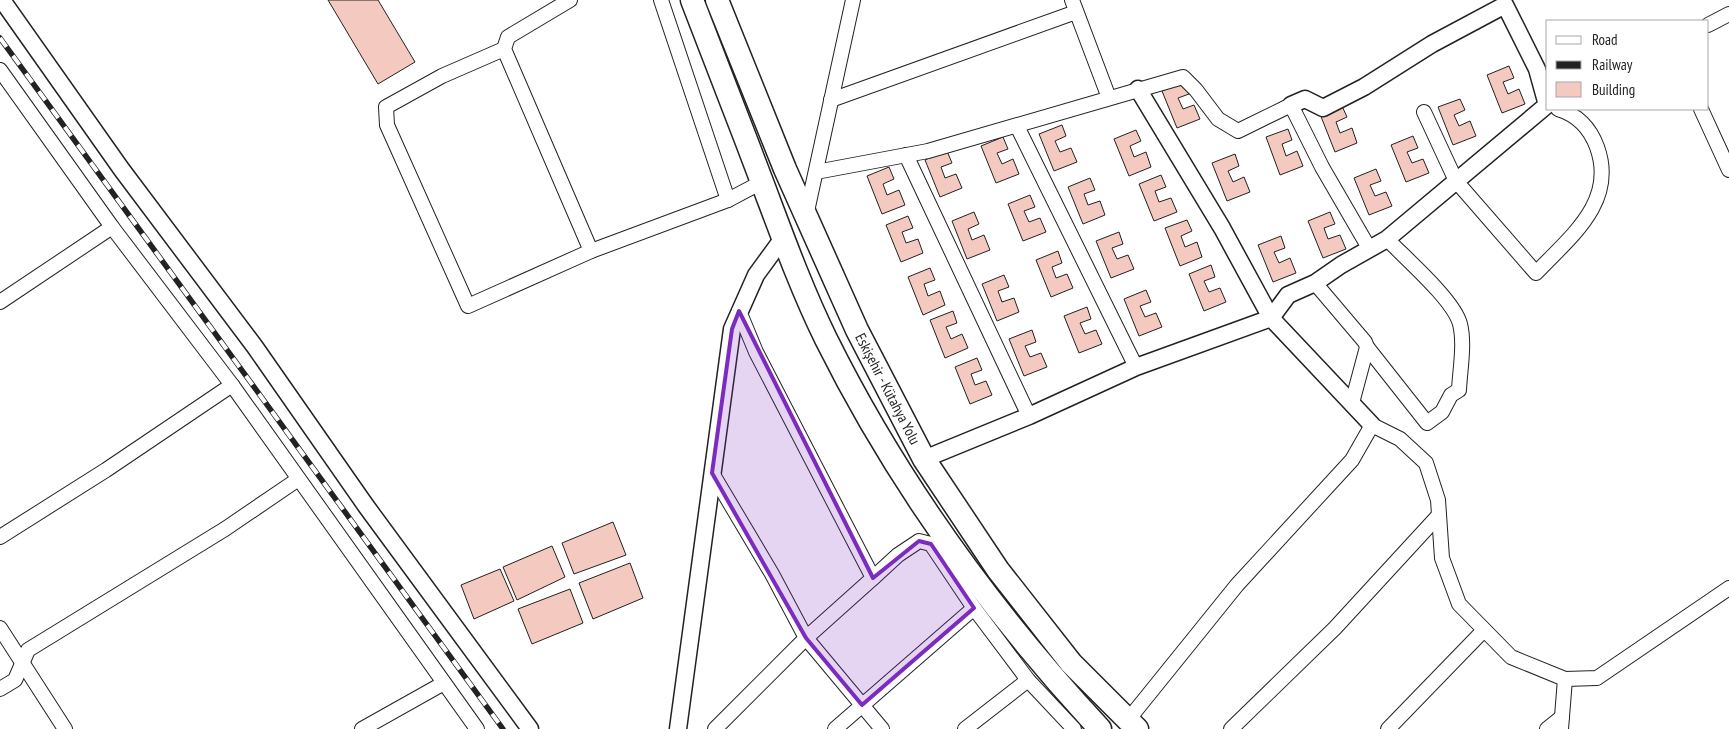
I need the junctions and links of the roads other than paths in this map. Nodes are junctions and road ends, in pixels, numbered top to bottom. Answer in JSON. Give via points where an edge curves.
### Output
{"nodes":[{"id":1,"x":2,"y":0,"type":"edge"},
{"id":2,"x":570,"y":0,"type":"edge"},
{"id":3,"x":662,"y":0,"type":"edge"},
{"id":4,"x":692,"y":0,"type":"edge"},
{"id":5,"x":717,"y":0,"type":"edge"},
{"id":6,"x":852,"y":0,"type":"edge"},
{"id":7,"x":1074,"y":6,"type":"edge"},
{"id":8,"x":1729,"y":14,"type":"edge"},
{"id":9,"x":1709,"y":24,"type":"edge"},
{"id":10,"x":504,"y":49,"type":"junction"},
{"id":11,"x":0,"y":70,"type":"edge"},
{"id":12,"x":1546,"y":87,"type":"edge"},
{"id":13,"x":1138,"y":89,"type":"junction"},
{"id":14,"x":1108,"y":98,"type":"junction"},
{"id":15,"x":831,"y":100,"type":"junction"},
{"id":16,"x":1291,"y":105,"type":"junction"},
{"id":17,"x":1553,"y":110,"type":"edge"},
{"id":18,"x":1562,"y":110,"type":"edge"},
{"id":19,"x":1700,"y":110,"type":"edge"},
{"id":20,"x":1424,"y":112,"type":"dead end"},
{"id":21,"x":1017,"y":126,"type":"junction"},
{"id":22,"x":906,"y":155,"type":"junction"},
{"id":23,"x":1729,"y":170,"type":"edge"},
{"id":24,"x":816,"y":172,"type":"junction"},
{"id":25,"x":1456,"y":181,"type":"junction"},
{"id":26,"x":762,"y":182,"type":"junction"},
{"id":27,"x":728,"y":200,"type":"junction"},
{"id":28,"x":806,"y":217,"type":"junction"},
{"id":29,"x":112,"y":228,"type":"junction"},
{"id":30,"x":782,"y":238,"type":"junction"},
{"id":31,"x":1387,"y":239,"type":"junction"},
{"id":32,"x":1369,"y":248,"type":"junction"},
{"id":33,"x":591,"y":251,"type":"junction"},
{"id":34,"x":1315,"y":283,"type":"junction"},
{"id":35,"x":0,"y":302,"type":"edge"},
{"id":36,"x":740,"y":311,"type":"junction"},
{"id":37,"x":1271,"y":318,"type":"junction"},
{"id":38,"x":1367,"y":347,"type":"junction"},
{"id":39,"x":1136,"y":367,"type":"junction"},
{"id":40,"x":232,"y":386,"type":"junction"},
{"id":41,"x":1352,"y":403,"type":"junction"},
{"id":42,"x":1029,"y":416,"type":"junction"},
{"id":43,"x":1372,"y":425,"type":"junction"},
{"id":44,"x":924,"y":459,"type":"junction"},
{"id":45,"x":712,"y":473,"type":"junction"},
{"id":46,"x":297,"y":480,"type":"junction"},
{"id":47,"x":1439,"y":514,"type":"junction"},
{"id":48,"x":0,"y":537,"type":"edge"},
{"id":49,"x":873,"y":578,"type":"junction"},
{"id":50,"x":1729,"y":588,"type":"edge"},
{"id":51,"x":974,"y":608,"type":"junction"},
{"id":52,"x":0,"y":628,"type":"edge"},
{"id":53,"x":1484,"y":630,"type":"junction"},
{"id":54,"x":806,"y":638,"type":"junction"},
{"id":55,"x":22,"y":665,"type":"junction"},
{"id":56,"x":1565,"y":679,"type":"junction"},
{"id":57,"x":1028,"y":680,"type":"junction"},
{"id":58,"x":444,"y":683,"type":"junction"},
{"id":59,"x":0,"y":689,"type":"edge"},
{"id":60,"x":862,"y":705,"type":"junction"},
{"id":61,"x":1562,"y":723,"type":"edge"},
{"id":62,"x":1132,"y":724,"type":"edge"},
{"id":63,"x":65,"y":729,"type":"edge"},
{"id":64,"x":362,"y":729,"type":"edge"},
{"id":65,"x":477,"y":729,"type":"edge"},
{"id":66,"x":530,"y":729,"type":"edge"},
{"id":67,"x":678,"y":729,"type":"edge"},
{"id":68,"x":715,"y":729,"type":"edge"},
{"id":69,"x":836,"y":729,"type":"edge"},
{"id":70,"x":882,"y":729,"type":"edge"},
{"id":71,"x":965,"y":729,"type":"edge"},
{"id":72,"x":1074,"y":729,"type":"edge"},
{"id":73,"x":1100,"y":729,"type":"edge"},
{"id":74,"x":1231,"y":729,"type":"edge"},
{"id":75,"x":1388,"y":729,"type":"edge"},
{"id":76,"x":1547,"y":729,"type":"edge"}],
"edges":[{"from":1,"to":66,"type":"street","via":[[122,170],[255,347],[366,506]]},
{"from":2,"to":10,"type":"street","via":[[508,38]]},
{"from":3,"to":27,"type":"street"},
{"from":4,"to":26,"type":"highway","name":"Eskişehir - Kütahya Yolu"},
{"from":5,"to":28,"type":"highway","name":"Eskişehir - Kütahya Yolu"},
{"from":6,"to":15,"type":"street"},
{"from":7,"to":14,"type":"street"},
{"from":7,"to":15,"type":"street"},
{"from":8,"to":9,"type":"street"},
{"from":10,"to":33,"type":"street"},
{"from":10,"to":33,"type":"street","via":[[442,76],[386,107],[387,125],[468,306]]},
{"from":11,"to":29,"type":"street"},
{"from":12,"to":16,"type":"street","via":[[1506,5],[1323,108],[1305,99]]},
{"from":13,"to":14,"type":"street"},
{"from":13,"to":16,"type":"street","via":[[1183,77],[1218,118],[1238,131]]},
{"from":13,"to":37,"type":"street","via":[[1222,228]]},
{"from":14,"to":21,"type":"street"},
{"from":15,"to":24,"type":"street"},
{"from":16,"to":32,"type":"street"},
{"from":17,"to":25,"type":"street"},
{"from":18,"to":25,"type":"street","via":[[1572,113],[1591,132],[1602,163],[1601,188],[1592,212],[1536,273]]},
{"from":19,"to":23,"type":"street"},
{"from":20,"to":25,"type":"street"},
{"from":21,"to":22,"type":"street"},
{"from":21,"to":39,"type":"street"},
{"from":22,"to":24,"type":"street"},
{"from":22,"to":42,"type":"street"},
{"from":24,"to":28,"type":"street"},
{"from":25,"to":31,"type":"street"},
{"from":26,"to":27,"type":"street"},
{"from":26,"to":30,"type":"highway","name":"Eskişehir - Kütahya Yolu"},
{"from":27,"to":33,"type":"street"},
{"from":28,"to":44,"type":"highway","name":"Eskişehir - Kütahya Yolu","via":[[857,330]]},
{"from":29,"to":35,"type":"street"},
{"from":29,"to":40,"type":"street"},
{"from":30,"to":36,"type":"street","via":[[756,275]]},
{"from":30,"to":73,"type":"highway","name":"Eskişehir - Kütahya Yolu","via":[[826,338],[879,437],[922,508],[995,606]]},
{"from":31,"to":32,"type":"street"},
{"from":31,"to":38,"type":"street","via":[[1443,296],[1459,321],[1459,390],[1451,395],[1442,412],[1427,423]]},
{"from":32,"to":34,"type":"street"},
{"from":34,"to":37,"type":"street","via":[[1288,295]]},
{"from":34,"to":38,"type":"street"},
{"from":36,"to":45,"type":"street","via":[[732,329]]},
{"from":36,"to":49,"type":"street","via":[[761,361]]},
{"from":37,"to":39,"type":"street"},
{"from":37,"to":41,"type":"street"},
{"from":38,"to":41,"type":"street"},
{"from":39,"to":42,"type":"street"},
{"from":40,"to":46,"type":"street"},
{"from":40,"to":48,"type":"street"},
{"from":41,"to":43,"type":"street"},
{"from":42,"to":44,"type":"street"},
{"from":43,"to":47,"type":"street","via":[[1400,439],[1426,463]]},
{"from":43,"to":62,"type":"street","via":[[1352,460],[1237,585]]},
{"from":44,"to":62,"type":"highway","name":"Eskişehir - Kütahya Yolu","via":[[998,570],[1071,663]]},
{"from":45,"to":54,"type":"street"},
{"from":45,"to":67,"type":"street"},
{"from":46,"to":55,"type":"street","via":[[225,529],[28,650]]},
{"from":46,"to":58,"type":"street"},
{"from":47,"to":53,"type":"street","via":[[1442,558],[1459,604]]},
{"from":47,"to":74,"type":"street","via":[[1335,628]]},
{"from":49,"to":51,"type":"street","via":[[919,541],[931,544]]},
{"from":49,"to":54,"type":"street"},
{"from":50,"to":56,"type":"street","via":[[1597,678]]},
{"from":51,"to":57,"type":"street"},
{"from":51,"to":60,"type":"street"},
{"from":52,"to":55,"type":"street"},
{"from":53,"to":56,"type":"street","via":[[1511,657]]},
{"from":53,"to":75,"type":"street"},
{"from":54,"to":60,"type":"street"},
{"from":54,"to":68,"type":"street"},
{"from":55,"to":59,"type":"street","via":[[15,680]]},
{"from":55,"to":63,"type":"street"},
{"from":56,"to":61,"type":"street"},
{"from":57,"to":71,"type":"street"},
{"from":57,"to":72,"type":"street"},
{"from":58,"to":64,"type":"street"},
{"from":58,"to":65,"type":"street"},
{"from":60,"to":69,"type":"street"},
{"from":60,"to":70,"type":"street"},
{"from":61,"to":76,"type":"street"}]}
